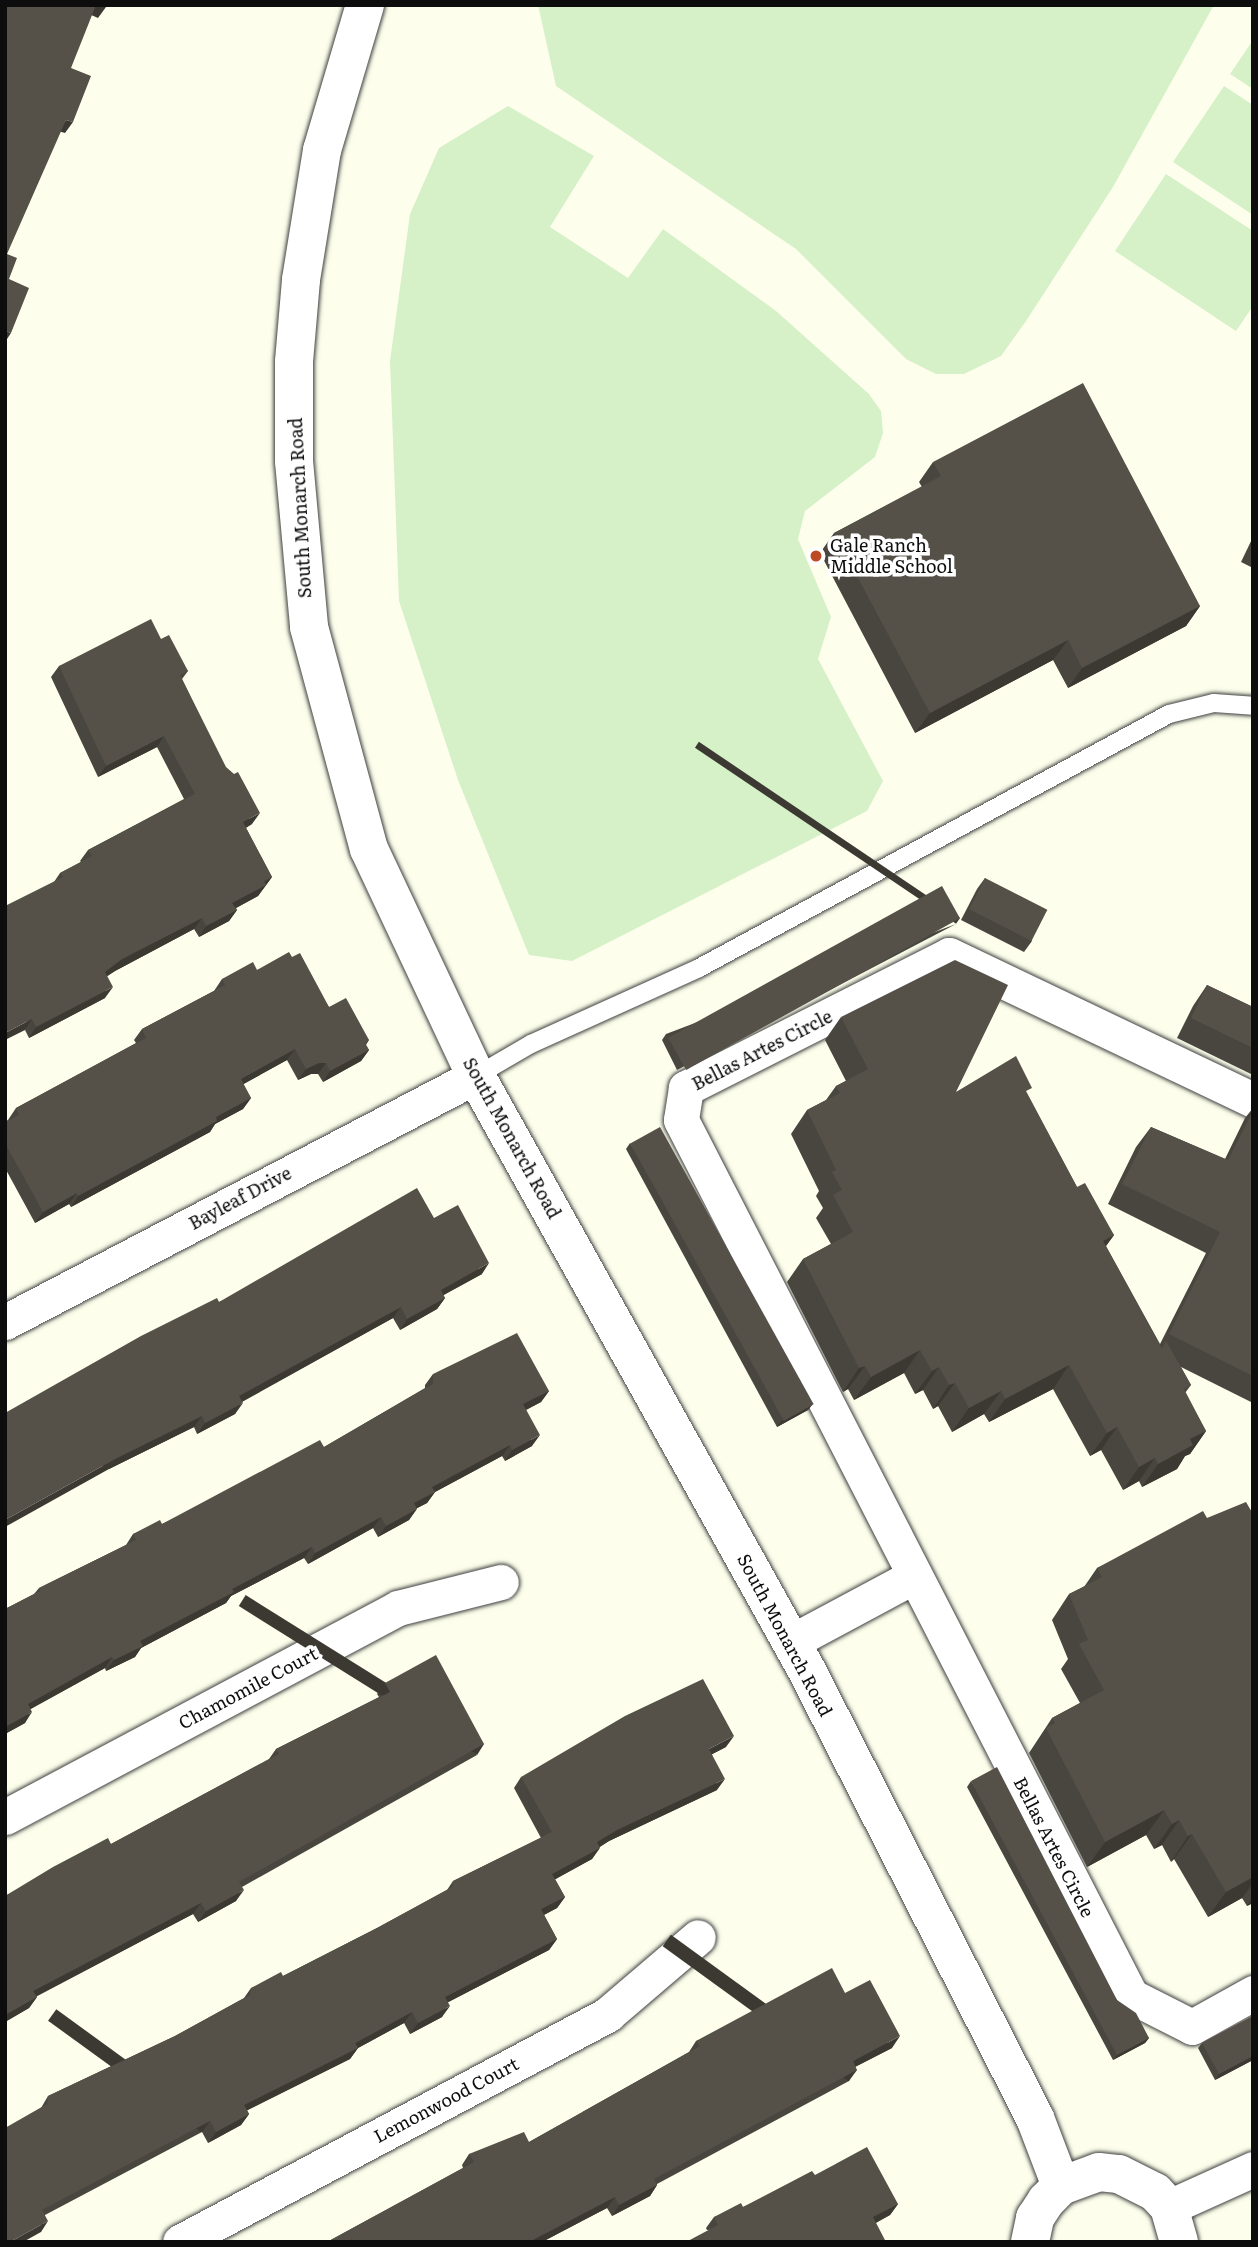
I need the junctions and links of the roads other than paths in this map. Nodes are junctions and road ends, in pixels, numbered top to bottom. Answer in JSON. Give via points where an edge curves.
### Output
{"nodes":[{"id":1,"x":365,"y":5,"type":"edge"},
{"id":2,"x":1253,"y":706,"type":"edge"},
{"id":3,"x":476,"y":1076,"type":"junction"},
{"id":4,"x":1253,"y":1100,"type":"edge"},
{"id":5,"x":5,"y":1322,"type":"edge"},
{"id":6,"x":914,"y":1576,"type":"junction"},
{"id":7,"x":501,"y":1583,"type":"dead end"},
{"id":8,"x":791,"y":1642,"type":"junction"},
{"id":9,"x":5,"y":1817,"type":"edge"},
{"id":10,"x":698,"y":1937,"type":"dead end"},
{"id":11,"x":1253,"y":1993,"type":"edge"},
{"id":12,"x":1253,"y":2169,"type":"edge"},
{"id":13,"x":1061,"y":2186,"type":"junction"},
{"id":14,"x":1174,"y":2225,"type":"edge"},
{"id":15,"x":180,"y":2242,"type":"edge"},
{"id":16,"x":1030,"y":2242,"type":"edge"}],
"edges":[{"from":1,"to":3,"type":"street","name":"South Monarch Road","via":[[322,150],[301,280],[294,461],[300,564],[315,653],[369,849]]},
{"from":2,"to":3,"type":"lane","via":[[1214,703],[1169,714],[699,968],[531,1044]]},
{"from":3,"to":5,"type":"street","name":"Bayleaf Drive"},
{"from":3,"to":8,"type":"street","name":"South Monarch Road"},
{"from":4,"to":6,"type":"street","name":"Bellas Artes Circle","via":[[949,955],[686,1088],[681,1120]]},
{"from":6,"to":8,"type":"street"},
{"from":6,"to":11,"type":"street","name":"Bellas Artes Circle","via":[[1130,1996],[1192,2027]]},
{"from":7,"to":9,"type":"street","name":"Chamomile Court","via":[[398,1608]]},
{"from":8,"to":13,"type":"street","name":"South Monarch Road","via":[[1035,2118]]},
{"from":10,"to":15,"type":"street","name":"Lemonwood Court","via":[[608,2014]]},
{"from":12,"to":14,"type":"street"},
{"from":13,"to":14,"type":"street","via":[[1099,2172],[1119,2174],[1155,2192]]},
{"from":13,"to":16,"type":"street","via":[[1035,2218]]}]}
